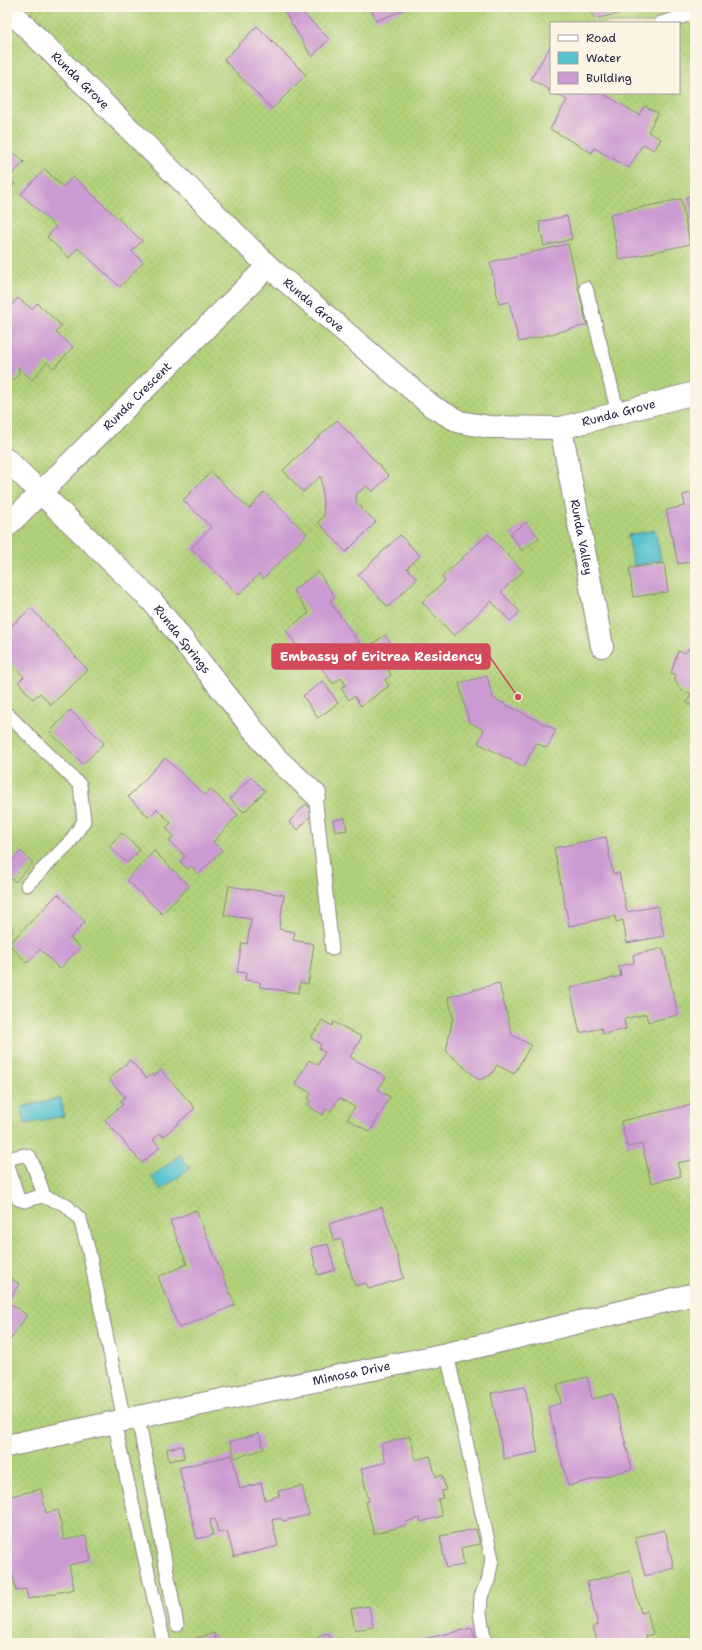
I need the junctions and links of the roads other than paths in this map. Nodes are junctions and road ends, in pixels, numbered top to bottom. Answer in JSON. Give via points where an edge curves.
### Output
{"nodes":[{"id":1,"x":7,"y":8,"type":"edge"},
{"id":2,"x":695,"y":13,"type":"edge"},
{"id":3,"x":664,"y":22,"type":"edge"},
{"id":4,"x":268,"y":266,"type":"junction"},
{"id":5,"x":586,"y":288,"type":"dead end"},
{"id":6,"x":695,"y":393,"type":"edge"},
{"id":7,"x":618,"y":413,"type":"junction"},
{"id":8,"x":561,"y":428,"type":"junction"},
{"id":9,"x":7,"y":460,"type":"edge"},
{"id":10,"x":40,"y":493,"type":"junction"},
{"id":11,"x":7,"y":526,"type":"edge"},
{"id":12,"x":602,"y":646,"type":"dead end"},
{"id":13,"x":7,"y":714,"type":"edge"},
{"id":14,"x":316,"y":794,"type":"joint"},
{"id":15,"x":27,"y":885,"type":"dead end"},
{"id":16,"x":332,"y":949,"type":"dead end"},
{"id":17,"x":41,"y":1196,"type":"dead end"},
{"id":18,"x":695,"y":1294,"type":"edge"},
{"id":19,"x":447,"y":1354,"type":"junction"},
{"id":20,"x":126,"y":1420,"type":"junction"},
{"id":21,"x":7,"y":1446,"type":"edge"},
{"id":22,"x":177,"y":1625,"type":"dead end"},
{"id":23,"x":164,"y":1643,"type":"edge"},
{"id":24,"x":485,"y":1643,"type":"edge"}],
"edges":[{"from":1,"to":4,"type":"street","name":"Runda Grove"},
{"from":2,"to":3,"type":"lane"},
{"from":4,"to":8,"type":"street","name":"Runda Grove","via":[[433,407],[460,422],[489,427]]},
{"from":4,"to":10,"type":"street","name":"Runda Crescent"},
{"from":5,"to":7,"type":"lane"},
{"from":6,"to":7,"type":"street","name":"Runda Grove"},
{"from":7,"to":8,"type":"street","name":"Runda Grove"},
{"from":8,"to":12,"type":"street","name":"Runda Valley"},
{"from":9,"to":10,"type":"street","name":"Runda Springs"},
{"from":10,"to":11,"type":"street","name":"Runda Crescent"},
{"from":10,"to":14,"type":"street","name":"Runda Springs","via":[[152,601],[275,757]]},
{"from":13,"to":15,"type":"lane","via":[[80,785],[84,821],[70,842]]},
{"from":14,"to":16,"type":"lane"},
{"from":17,"to":20,"type":"lane","via":[[65,1204],[80,1219]]},
{"from":18,"to":19,"type":"street","name":"Mimosa Drive"},
{"from":19,"to":20,"type":"street","name":"Mimosa Drive"},
{"from":19,"to":24,"type":"lane","via":[[492,1559],[488,1581],[481,1596],[480,1613]]},
{"from":20,"to":21,"type":"street","name":"Mimosa Drive"},
{"from":20,"to":22,"type":"lane"},
{"from":20,"to":23,"type":"lane"}]}
